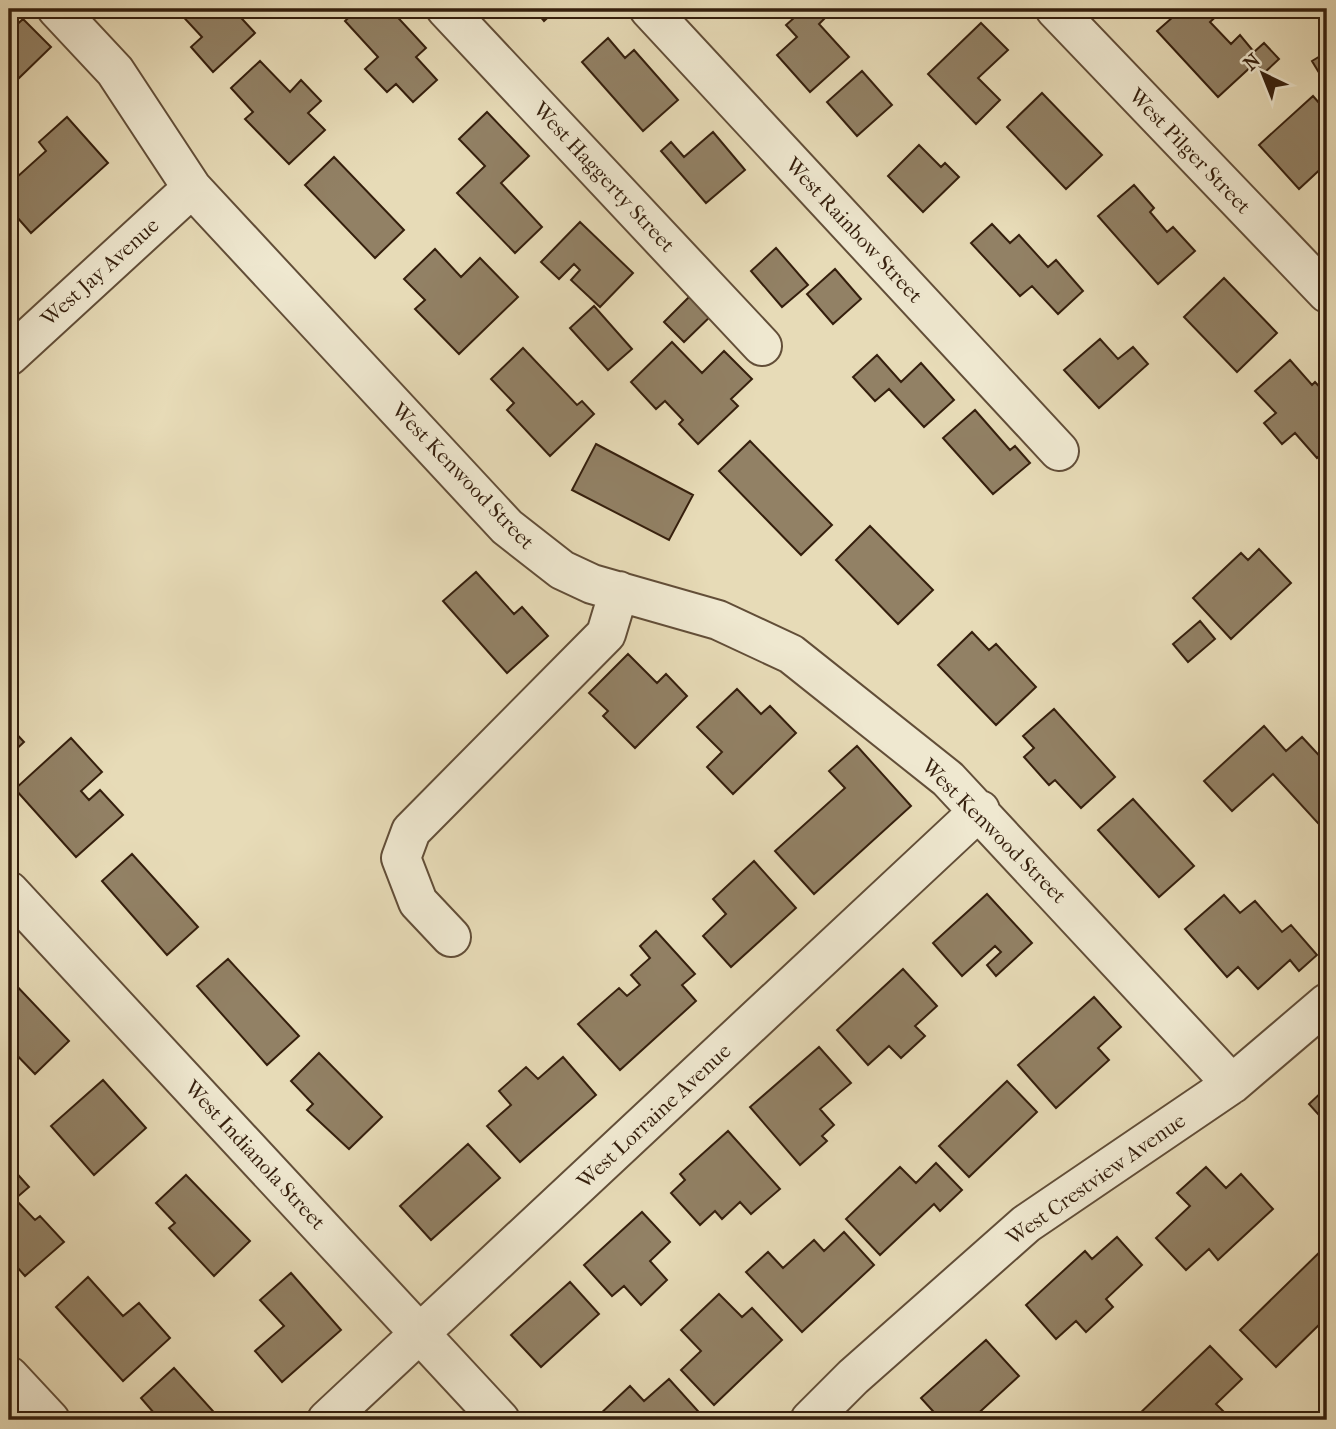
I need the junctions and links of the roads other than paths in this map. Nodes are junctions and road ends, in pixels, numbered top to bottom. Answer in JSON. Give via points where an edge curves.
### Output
{"nodes":[{"id":1,"x":57,"y":9,"type":"edge"},
{"id":2,"x":446,"y":9,"type":"edge"},
{"id":3,"x":649,"y":9,"type":"edge"},
{"id":4,"x":1055,"y":9,"type":"edge"},
{"id":5,"x":192,"y":188,"type":"junction"},
{"id":6,"x":1320,"y":273,"type":"edge"},
{"id":7,"x":762,"y":346,"type":"dead end"},
{"id":8,"x":9,"y":356,"type":"edge"},
{"id":9,"x":1059,"y":452,"type":"dead end"},
{"id":10,"x":619,"y":591,"type":"junction"},
{"id":11,"x":980,"y":810,"type":"junction"},
{"id":12,"x":9,"y":891,"type":"edge"},
{"id":13,"x":451,"y":937,"type":"dead end"},
{"id":14,"x":1327,"y":1003,"type":"edge"},
{"id":15,"x":1232,"y":1084,"type":"junction"},
{"id":16,"x":421,"y":1334,"type":"junction"},
{"id":17,"x":9,"y":1376,"type":"edge"},
{"id":18,"x":50,"y":1420,"type":"edge"},
{"id":19,"x":327,"y":1420,"type":"edge"},
{"id":20,"x":500,"y":1420,"type":"edge"},
{"id":21,"x":810,"y":1420,"type":"edge"}],
"edges":[{"from":1,"to":5,"type":"street","name":"West Kenwood Street","via":[[115,71]]},
{"from":2,"to":7,"type":"street","name":"West Haggerty Street"},
{"from":3,"to":9,"type":"street","name":"West Rainbow Street"},
{"from":4,"to":6,"type":"street","name":"West Pilger Street"},
{"from":5,"to":8,"type":"street","name":"West Jay Avenue"},
{"from":5,"to":10,"type":"street","name":"West Kenwood Street","via":[[507,527],[562,570]]},
{"from":10,"to":11,"type":"street","name":"West Kenwood Street","via":[[718,620],[791,654],[902,740]]},
{"from":10,"to":13,"type":"street","via":[[606,634],[411,831],[401,858],[418,902]]},
{"from":11,"to":15,"type":"street","name":"West Kenwood Street"},
{"from":11,"to":16,"type":"street","name":"West Lorraine Avenue"},
{"from":12,"to":16,"type":"street","name":"West Indianola Street"},
{"from":14,"to":15,"type":"street","name":"West Crestview Avenue"},
{"from":15,"to":21,"type":"street","name":"West Crestview Avenue","via":[[1026,1224]]},
{"from":16,"to":19,"type":"street","name":"West Lorraine Avenue"},
{"from":16,"to":20,"type":"street","name":"West Indianola Street"},
{"from":17,"to":18,"type":"street"}]}
